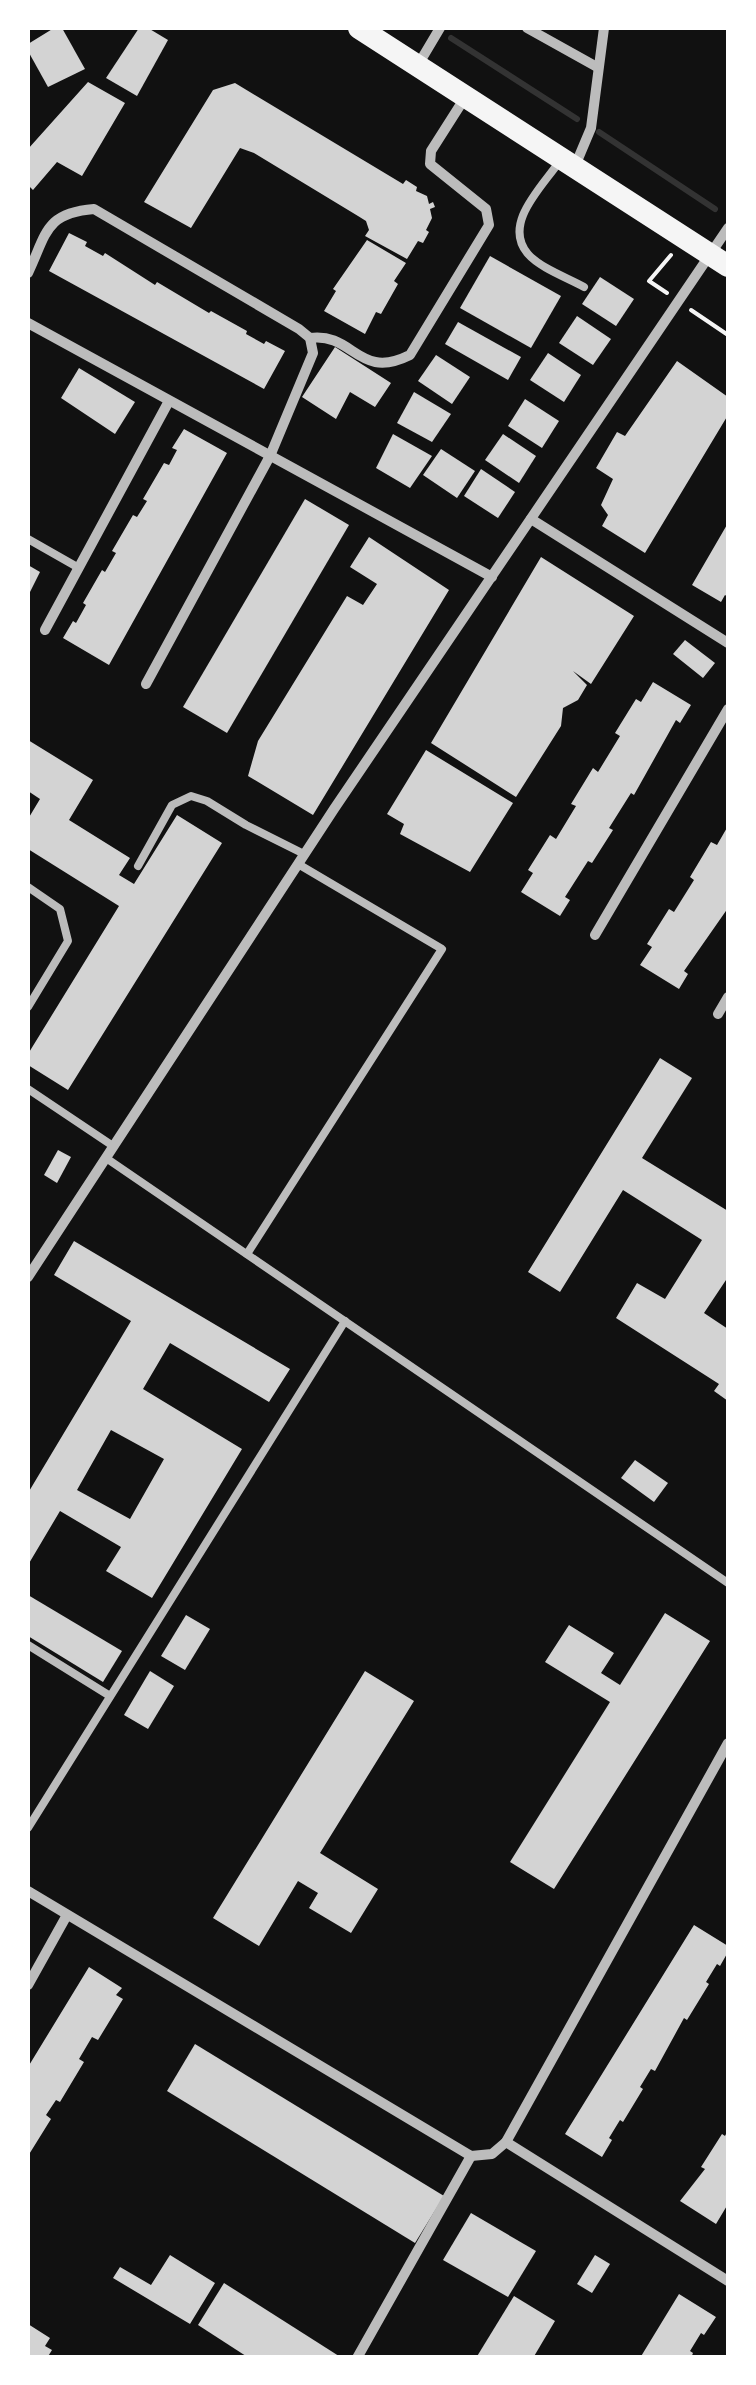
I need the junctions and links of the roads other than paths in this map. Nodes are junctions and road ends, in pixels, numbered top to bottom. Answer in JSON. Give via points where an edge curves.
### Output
{"nodes":[{"id":1,"x":358,"y":28,"type":"edge"},
{"id":2,"x":440,"y":28,"type":"edge"},
{"id":3,"x":527,"y":28,"type":"edge"},
{"id":4,"x":604,"y":28,"type":"edge"},
{"id":5,"x":418,"y":65,"type":"junction"},
{"id":6,"x":598,"y":66,"type":"junction"},
{"id":7,"x":466,"y":96,"type":"junction"},
{"id":8,"x":568,"y":162,"type":"junction"},
{"id":9,"x":728,"y":228,"type":"edge"},
{"id":10,"x":720,"y":260,"type":"edge"},
{"id":11,"x":28,"y":273,"type":"edge"},
{"id":12,"x":584,"y":287,"type":"dead end"},
{"id":13,"x":28,"y":324,"type":"edge"},
{"id":14,"x":310,"y":338,"type":"junction"},
{"id":15,"x":170,"y":401,"type":"junction"},
{"id":16,"x":270,"y":456,"type":"junction"},
{"id":17,"x":531,"y":519,"type":"junction"},
{"id":18,"x":28,"y":539,"type":"edge"},
{"id":19,"x":79,"y":568,"type":"junction"},
{"id":20,"x":492,"y":577,"type":"junction"},
{"id":21,"x":45,"y":630,"type":"dead end"},
{"id":22,"x":728,"y":643,"type":"edge"},
{"id":23,"x":146,"y":684,"type":"dead end"},
{"id":24,"x":728,"y":709,"type":"edge"},
{"id":25,"x":301,"y":860,"type":"junction"},
{"id":26,"x":138,"y":866,"type":"dead end"},
{"id":27,"x":28,"y":886,"type":"edge"},
{"id":28,"x":595,"y":935,"type":"dead end"},
{"id":29,"x":728,"y":997,"type":"edge"},
{"id":30,"x":28,"y":1007,"type":"edge"},
{"id":31,"x":718,"y":1014,"type":"dead end"},
{"id":32,"x":28,"y":1089,"type":"edge"},
{"id":33,"x":113,"y":1146,"type":"junction"},
{"id":34,"x":106,"y":1158,"type":"junction"},
{"id":35,"x":247,"y":1254,"type":"junction"},
{"id":36,"x":28,"y":1277,"type":"edge"},
{"id":37,"x":345,"y":1321,"type":"junction"},
{"id":38,"x":728,"y":1583,"type":"edge"},
{"id":39,"x":28,"y":1645,"type":"edge"},
{"id":40,"x":110,"y":1696,"type":"junction"},
{"id":41,"x":728,"y":1743,"type":"edge"},
{"id":42,"x":28,"y":1828,"type":"edge"},
{"id":43,"x":28,"y":1891,"type":"edge"},
{"id":44,"x":67,"y":1915,"type":"junction"},
{"id":45,"x":28,"y":1985,"type":"edge"},
{"id":46,"x":506,"y":2142,"type":"junction"},
{"id":47,"x":471,"y":2156,"type":"junction"},
{"id":48,"x":728,"y":2282,"type":"edge"},
{"id":49,"x":358,"y":2358,"type":"edge"}],
"edges":[{"from":1,"to":5,"type":"main road"},
{"from":2,"to":5,"type":"street"},
{"from":3,"to":6,"type":"street"},
{"from":4,"to":6,"type":"street"},
{"from":5,"to":7,"type":"main road"},
{"from":6,"to":8,"type":"street","via":[[591,128]]},
{"from":7,"to":8,"type":"main road"},
{"from":7,"to":14,"type":"street","via":[[431,151],[430,164],[486,209],[489,225],[410,355],[376,365],[326,336]]},
{"from":8,"to":10,"type":"main road"},
{"from":8,"to":12,"type":"lane","via":[[520,220],[518,235],[528,255]]},
{"from":9,"to":10,"type":"street"},
{"from":10,"to":17,"type":"street"},
{"from":11,"to":14,"type":"street","via":[[55,218],[94,208]]},
{"from":13,"to":15,"type":"street"},
{"from":14,"to":16,"type":"street","via":[[314,353]]},
{"from":15,"to":16,"type":"street"},
{"from":15,"to":19,"type":"street"},
{"from":16,"to":20,"type":"street"},
{"from":16,"to":23,"type":"street"},
{"from":17,"to":20,"type":"street"},
{"from":17,"to":22,"type":"street"},
{"from":18,"to":19,"type":"lane"},
{"from":19,"to":21,"type":"street"},
{"from":20,"to":25,"type":"street"},
{"from":24,"to":28,"type":"street"},
{"from":25,"to":26,"type":"lane","via":[[191,796],[172,805]]},
{"from":25,"to":33,"type":"street"},
{"from":25,"to":35,"type":"lane","via":[[442,949]]},
{"from":27,"to":30,"type":"lane","via":[[60,909],[68,942]]},
{"from":29,"to":31,"type":"street"},
{"from":32,"to":33,"type":"lane"},
{"from":33,"to":34,"type":"street"},
{"from":34,"to":35,"type":"lane"},
{"from":34,"to":36,"type":"street"},
{"from":35,"to":37,"type":"lane"},
{"from":37,"to":38,"type":"lane"},
{"from":37,"to":40,"type":"lane"},
{"from":39,"to":40,"type":"lane"},
{"from":40,"to":42,"type":"lane"},
{"from":41,"to":46,"type":"street"},
{"from":43,"to":44,"type":"street"},
{"from":44,"to":45,"type":"street"},
{"from":44,"to":47,"type":"street"},
{"from":46,"to":47,"type":"street","via":[[492,2154]]},
{"from":46,"to":48,"type":"street"},
{"from":47,"to":49,"type":"street"}]}
